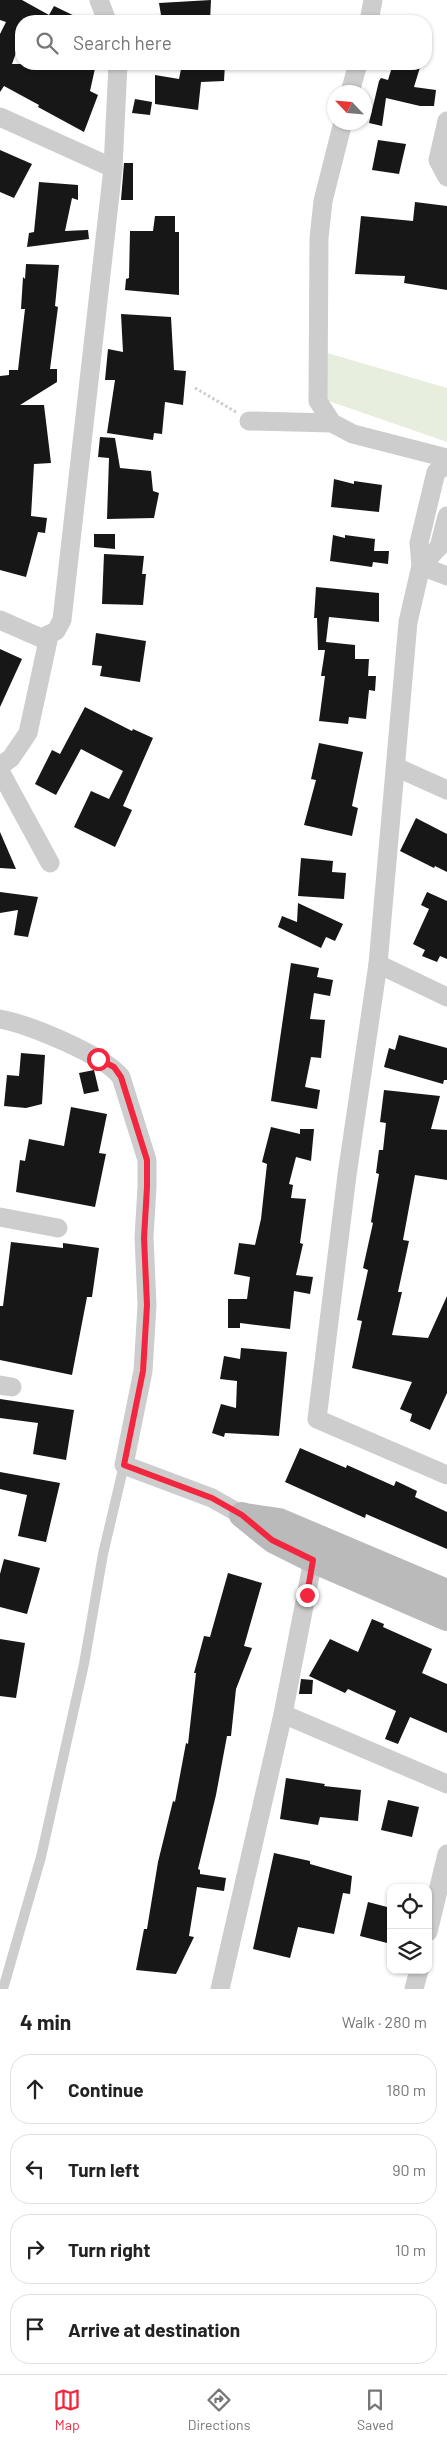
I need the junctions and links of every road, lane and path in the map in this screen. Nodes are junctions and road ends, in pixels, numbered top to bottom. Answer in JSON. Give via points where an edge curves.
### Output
{"nodes":[{"id":1,"x":99,"y":0,"type":"edge"},
{"id":2,"x":372,"y":0,"type":"edge"},
{"id":3,"x":105,"y":15,"type":"edge"},
{"id":4,"x":370,"y":15,"type":"edge"},
{"id":5,"x":118,"y":70,"type":"edge"},
{"id":6,"x":356,"y":70,"type":"edge"},
{"id":7,"x":352,"y":85,"type":"edge"},
{"id":8,"x":0,"y":117,"type":"edge"},
{"id":9,"x":447,"y":121,"type":"edge"},
{"id":10,"x":341,"y":130,"type":"edge"},
{"id":11,"x":113,"y":168,"type":"junction"},
{"id":12,"x":447,"y":178,"type":"edge"},
{"id":13,"x":195,"y":388,"type":"dead end"},
{"id":14,"x":249,"y":421,"type":"joint"},
{"id":15,"x":332,"y":423,"type":"junction"},
{"id":16,"x":447,"y":458,"type":"edge"},
{"id":17,"x":447,"y":465,"type":"edge"},
{"id":18,"x":447,"y":516,"type":"edge"},
{"id":19,"x":421,"y":566,"type":"junction"},
{"id":20,"x":447,"y":576,"type":"edge"},
{"id":21,"x":0,"y":620,"type":"edge"},
{"id":22,"x":49,"y":636,"type":"junction"},
{"id":23,"x":0,"y":766,"type":"edge"},
{"id":24,"x":396,"y":767,"type":"junction"},
{"id":25,"x":0,"y":771,"type":"edge"},
{"id":26,"x":447,"y":790,"type":"edge"},
{"id":27,"x":50,"y":863,"type":"dead end"},
{"id":28,"x":378,"y":964,"type":"junction"},
{"id":29,"x":447,"y":997,"type":"edge"},
{"id":30,"x":0,"y":1019,"type":"edge"},
{"id":31,"x":0,"y":1217,"type":"edge"},
{"id":32,"x":58,"y":1228,"type":"dead end"},
{"id":33,"x":124,"y":1465,"type":"junction"},
{"id":34,"x":447,"y":1474,"type":"edge"},
{"id":35,"x":242,"y":1515,"type":"joint"},
{"id":36,"x":318,"y":1549,"type":"junction"},
{"id":37,"x":447,"y":1592,"type":"edge"},
{"id":38,"x":447,"y":1618,"type":"edge"},
{"id":39,"x":283,"y":1714,"type":"junction"},
{"id":40,"x":447,"y":1784,"type":"edge"},
{"id":41,"x":447,"y":1854,"type":"edge"},
{"id":42,"x":444,"y":1884,"type":"edge"},
{"id":43,"x":429,"y":1929,"type":"edge"},
{"id":44,"x":418,"y":1974,"type":"edge"},
{"id":45,"x":3,"y":1989,"type":"edge"},
{"id":46,"x":220,"y":1989,"type":"edge"},
{"id":47,"x":414,"y":1989,"type":"edge"}],
"edges":[{"from":1,"to":3,"type":"street"},
{"from":2,"to":4,"type":"street"},
{"from":5,"to":11,"type":"street"},
{"from":6,"to":7,"type":"street"},
{"from":8,"to":11,"type":"street"},
{"from":9,"to":12,"type":"street","via":[[438,160]]},
{"from":10,"to":15,"type":"street","via":[[323,201],[319,238],[318,401]]},
{"from":11,"to":22,"type":"street","via":[[62,620]]},
{"from":13,"to":14,"type":"path"},
{"from":14,"to":15,"type":"street"},
{"from":15,"to":16,"type":"street","via":[[353,434]]},
{"from":17,"to":19,"type":"street","via":[[436,472],[419,544]]},
{"from":18,"to":19,"type":"street","via":[[439,547]]},
{"from":19,"to":20,"type":"street"},
{"from":19,"to":24,"type":"street","via":[[408,622]]},
{"from":21,"to":22,"type":"street","via":[[41,638]]},
{"from":22,"to":23,"type":"street","via":[[28,733],[11,758]]},
{"from":24,"to":26,"type":"street"},
{"from":24,"to":28,"type":"street"},
{"from":25,"to":27,"type":"street"},
{"from":28,"to":29,"type":"street"},
{"from":28,"to":34,"type":"street","via":[[346,1175],[317,1419]]},
{"from":30,"to":33,"type":"street","via":[[26,1025],[114,1067],[121,1077],[147,1160],[144,1238],[147,1305],[143,1371]]},
{"from":31,"to":32,"type":"street"},
{"from":33,"to":35,"type":"street","via":[[212,1498]]},
{"from":33,"to":45,"type":"lane","via":[[43,1848]]},
{"from":35,"to":36,"type":"street","via":[[272,1540]]},
{"from":36,"to":37,"type":"street"},
{"from":36,"to":38,"type":"street"},
{"from":36,"to":39,"type":"street"},
{"from":39,"to":40,"type":"street"},
{"from":39,"to":46,"type":"street"},
{"from":41,"to":42,"type":"street"},
{"from":42,"to":43,"type":"street"},
{"from":44,"to":47,"type":"street"}]}
